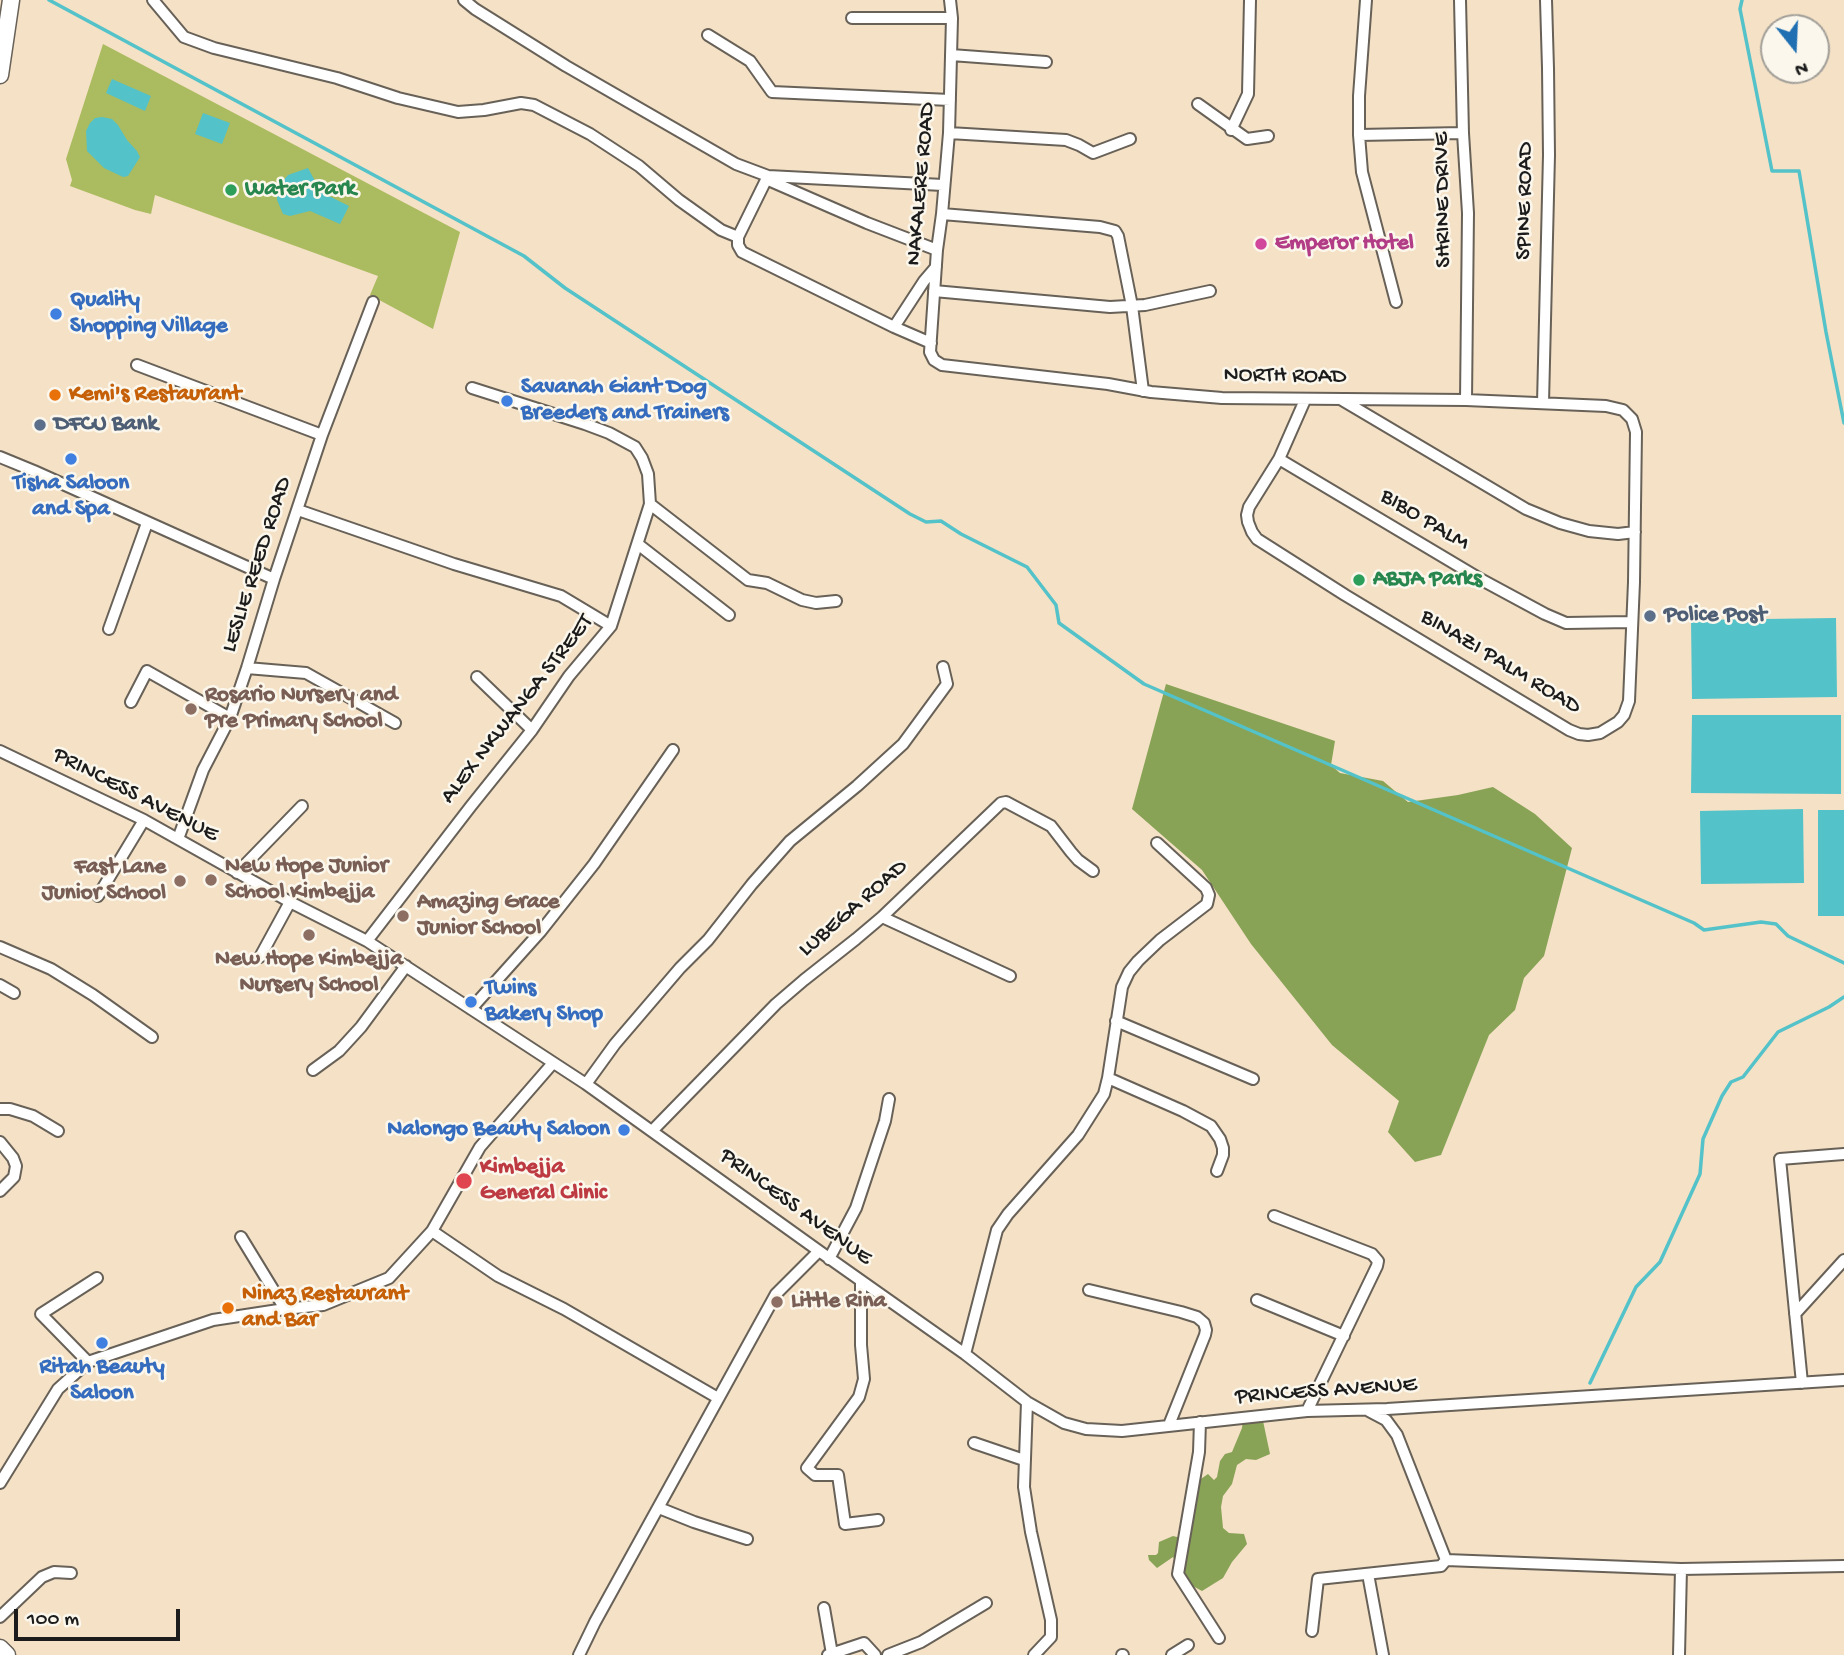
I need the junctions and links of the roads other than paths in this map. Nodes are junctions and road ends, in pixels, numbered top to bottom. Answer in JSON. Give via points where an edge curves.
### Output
{"nodes":[{"id":1,"x":11,"y":0,"type":"edge"},
{"id":2,"x":153,"y":0,"type":"edge"},
{"id":3,"x":466,"y":0,"type":"edge"},
{"id":4,"x":950,"y":0,"type":"edge"},
{"id":5,"x":1250,"y":0,"type":"edge"},
{"id":6,"x":1366,"y":0,"type":"edge"},
{"id":7,"x":1461,"y":0,"type":"edge"},
{"id":8,"x":1546,"y":0,"type":"edge"},
{"id":9,"x":852,"y":18,"type":"dead end"},
{"id":10,"x":952,"y":19,"type":"junction"},
{"id":11,"x":708,"y":35,"type":"dead end"},
{"id":12,"x":951,"y":55,"type":"junction"},
{"id":13,"x":1046,"y":62,"type":"dead end"},
{"id":14,"x":0,"y":75,"type":"edge"},
{"id":15,"x":950,"y":100,"type":"junction"},
{"id":16,"x":1198,"y":104,"type":"dead end"},
{"id":17,"x":1231,"y":130,"type":"junction"},
{"id":18,"x":949,"y":133,"type":"junction"},
{"id":19,"x":1463,"y":133,"type":"junction"},
{"id":20,"x":1359,"y":135,"type":"junction"},
{"id":21,"x":1268,"y":136,"type":"dead end"},
{"id":22,"x":1130,"y":139,"type":"dead end"},
{"id":23,"x":767,"y":177,"type":"junction"},
{"id":24,"x":943,"y":185,"type":"junction"},
{"id":25,"x":942,"y":214,"type":"junction"},
{"id":26,"x":738,"y":237,"type":"junction"},
{"id":27,"x":937,"y":250,"type":"junction"},
{"id":28,"x":936,"y":267,"type":"junction"},
{"id":29,"x":934,"y":291,"type":"junction"},
{"id":30,"x":1210,"y":291,"type":"dead end"},
{"id":31,"x":373,"y":302,"type":"dead end"},
{"id":32,"x":1396,"y":302,"type":"dead end"},
{"id":33,"x":1132,"y":306,"type":"junction"},
{"id":34,"x":894,"y":327,"type":"junction"},
{"id":35,"x":931,"y":343,"type":"junction"},
{"id":36,"x":136,"y":365,"type":"dead end"},
{"id":37,"x":942,"y":365,"type":"joint"},
{"id":38,"x":472,"y":388,"type":"dead end"},
{"id":39,"x":1143,"y":391,"type":"junction"},
{"id":40,"x":1339,"y":399,"type":"junction"},
{"id":41,"x":1306,"y":400,"type":"junction"},
{"id":42,"x":1466,"y":400,"type":"junction"},
{"id":43,"x":1543,"y":403,"type":"junction"},
{"id":44,"x":322,"y":435,"type":"junction"},
{"id":45,"x":0,"y":457,"type":"edge"},
{"id":46,"x":1279,"y":458,"type":"junction"},
{"id":47,"x":650,"y":504,"type":"junction"},
{"id":48,"x":298,"y":510,"type":"junction"},
{"id":49,"x":147,"y":523,"type":"junction"},
{"id":50,"x":1635,"y":532,"type":"junction"},
{"id":51,"x":639,"y":545,"type":"junction"},
{"id":52,"x":274,"y":579,"type":"junction"},
{"id":53,"x":836,"y":601,"type":"dead end"},
{"id":54,"x":729,"y":615,"type":"dead end"},
{"id":55,"x":1631,"y":622,"type":"junction"},
{"id":56,"x":611,"y":626,"type":"junction"},
{"id":57,"x":109,"y":629,"type":"dead end"},
{"id":58,"x":943,"y":667,"type":"dead end"},
{"id":59,"x":247,"y":668,"type":"junction"},
{"id":60,"x":477,"y":677,"type":"dead end"},
{"id":61,"x":131,"y":702,"type":"dead end"},
{"id":62,"x":230,"y":718,"type":"junction"},
{"id":63,"x":395,"y":723,"type":"dead end"},
{"id":64,"x":532,"y":730,"type":"junction"},
{"id":65,"x":673,"y":750,"type":"dead end"},
{"id":66,"x":0,"y":751,"type":"edge"},
{"id":67,"x":302,"y":806,"type":"dead end"},
{"id":68,"x":144,"y":820,"type":"junction"},
{"id":69,"x":178,"y":839,"type":"junction"},
{"id":70,"x":1157,"y":842,"type":"dead end"},
{"id":71,"x":1093,"y":871,"type":"dead end"},
{"id":72,"x":237,"y":873,"type":"junction"},
{"id":73,"x":98,"y":896,"type":"dead end"},
{"id":74,"x":290,"y":902,"type":"junction"},
{"id":75,"x":882,"y":918,"type":"junction"},
{"id":76,"x":367,"y":941,"type":"junction"},
{"id":77,"x":0,"y":947,"type":"edge"},
{"id":78,"x":260,"y":957,"type":"dead end"},
{"id":79,"x":406,"y":966,"type":"junction"},
{"id":80,"x":1010,"y":976,"type":"dead end"},
{"id":81,"x":0,"y":985,"type":"edge"},
{"id":82,"x":13,"y":993,"type":"dead end"},
{"id":83,"x":471,"y":1009,"type":"junction"},
{"id":84,"x":1116,"y":1021,"type":"junction"},
{"id":85,"x":152,"y":1037,"type":"dead end"},
{"id":86,"x":553,"y":1063,"type":"junction"},
{"id":87,"x":313,"y":1069,"type":"dead end"},
{"id":88,"x":1108,"y":1078,"type":"junction"},
{"id":89,"x":1254,"y":1079,"type":"dead end"},
{"id":90,"x":586,"y":1084,"type":"junction"},
{"id":91,"x":889,"y":1099,"type":"dead end"},
{"id":92,"x":0,"y":1109,"type":"edge"},
{"id":93,"x":58,"y":1131,"type":"dead end"},
{"id":94,"x":652,"y":1131,"type":"junction"},
{"id":95,"x":0,"y":1142,"type":"edge"},
{"id":96,"x":1844,"y":1154,"type":"edge"},
{"id":97,"x":1217,"y":1171,"type":"dead end"},
{"id":98,"x":0,"y":1191,"type":"edge"},
{"id":99,"x":1274,"y":1216,"type":"dead end"},
{"id":100,"x":432,"y":1231,"type":"junction"},
{"id":101,"x":241,"y":1237,"type":"dead end"},
{"id":102,"x":818,"y":1251,"type":"junction"},
{"id":103,"x":830,"y":1259,"type":"junction"},
{"id":104,"x":1844,"y":1260,"type":"edge"},
{"id":105,"x":97,"y":1278,"type":"dead end"},
{"id":106,"x":861,"y":1281,"type":"junction"},
{"id":107,"x":1089,"y":1290,"type":"dead end"},
{"id":108,"x":1257,"y":1300,"type":"dead end"},
{"id":109,"x":285,"y":1309,"type":"junction"},
{"id":110,"x":1795,"y":1314,"type":"junction"},
{"id":111,"x":1344,"y":1336,"type":"junction"},
{"id":112,"x":965,"y":1354,"type":"junction"},
{"id":113,"x":88,"y":1362,"type":"junction"},
{"id":114,"x":1844,"y":1380,"type":"edge"},
{"id":115,"x":1802,"y":1382,"type":"junction"},
{"id":116,"x":718,"y":1398,"type":"junction"},
{"id":117,"x":1027,"y":1402,"type":"junction"},
{"id":118,"x":1368,"y":1410,"type":"junction"},
{"id":119,"x":1307,"y":1411,"type":"junction"},
{"id":120,"x":1200,"y":1422,"type":"junction"},
{"id":121,"x":1169,"y":1425,"type":"junction"},
{"id":122,"x":974,"y":1443,"type":"dead end"},
{"id":123,"x":1024,"y":1460,"type":"junction"},
{"id":124,"x":0,"y":1483,"type":"edge"},
{"id":125,"x":659,"y":1508,"type":"junction"},
{"id":126,"x":878,"y":1520,"type":"dead end"},
{"id":127,"x":747,"y":1539,"type":"dead end"},
{"id":128,"x":1446,"y":1560,"type":"junction"},
{"id":129,"x":1844,"y":1566,"type":"edge"},
{"id":130,"x":1681,"y":1569,"type":"junction"},
{"id":131,"x":71,"y":1573,"type":"dead end"},
{"id":132,"x":1368,"y":1574,"type":"junction"},
{"id":133,"x":986,"y":1603,"type":"dead end"},
{"id":134,"x":824,"y":1608,"type":"dead end"},
{"id":135,"x":0,"y":1617,"type":"edge"},
{"id":136,"x":1312,"y":1630,"type":"dead end"},
{"id":137,"x":1219,"y":1638,"type":"dead end"},
{"id":138,"x":1188,"y":1644,"type":"dead end"},
{"id":139,"x":0,"y":1648,"type":"edge"},
{"id":140,"x":830,"y":1654,"type":"edge"},
{"id":141,"x":7,"y":1655,"type":"edge"},
{"id":142,"x":579,"y":1655,"type":"edge"},
{"id":143,"x":875,"y":1655,"type":"edge"},
{"id":144,"x":888,"y":1655,"type":"edge"},
{"id":145,"x":1034,"y":1655,"type":"edge"},
{"id":146,"x":1172,"y":1655,"type":"edge"},
{"id":147,"x":1383,"y":1655,"type":"edge"},
{"id":148,"x":1679,"y":1655,"type":"edge"}],
"edges":[{"from":1,"to":14,"type":"main road"},
{"from":2,"to":26,"type":"street","via":[[184,37],[214,48],[458,112],[534,105],[590,134],[721,230]]},
{"from":3,"to":23,"type":"street","via":[[590,80]]},
{"from":4,"to":10,"type":"street","name":"NAKALERE ROAD"},
{"from":5,"to":17,"type":"street","via":[[1248,94]]},
{"from":6,"to":20,"type":"street"},
{"from":7,"to":19,"type":"street","name":"SHRINE DRIVE"},
{"from":8,"to":43,"type":"street","name":"SPINE ROAD","via":[[1549,155]]},
{"from":9,"to":10,"type":"street"},
{"from":10,"to":12,"type":"street","name":"NAKALERE ROAD"},
{"from":11,"to":15,"type":"street","via":[[750,61],[772,92]]},
{"from":12,"to":13,"type":"street"},
{"from":12,"to":15,"type":"street","name":"NAKALERE ROAD"},
{"from":15,"to":18,"type":"street","name":"NAKALERE ROAD"},
{"from":16,"to":17,"type":"street"},
{"from":17,"to":21,"type":"street","via":[[1252,140]]},
{"from":18,"to":22,"type":"street","via":[[1066,140],[1093,153]]},
{"from":18,"to":24,"type":"street","name":"NAKALERE ROAD"},
{"from":19,"to":20,"type":"street"},
{"from":19,"to":42,"type":"street","name":"SHRINE DRIVE","via":[[1468,213]]},
{"from":20,"to":32,"type":"street","via":[[1362,172]]},
{"from":23,"to":24,"type":"street"},
{"from":23,"to":26,"type":"street"},
{"from":23,"to":27,"type":"street"},
{"from":24,"to":25,"type":"street","name":"NAKALERE ROAD"},
{"from":25,"to":27,"type":"street","name":"NAKALERE ROAD"},
{"from":25,"to":33,"type":"street","via":[[1115,231]]},
{"from":26,"to":34,"type":"street","via":[[742,252]]},
{"from":27,"to":28,"type":"street","name":"NAKALERE ROAD"},
{"from":28,"to":29,"type":"street","name":"NAKALERE ROAD"},
{"from":28,"to":34,"type":"street"},
{"from":29,"to":33,"type":"street"},
{"from":29,"to":35,"type":"street","name":"NAKALERE ROAD"},
{"from":30,"to":33,"type":"street"},
{"from":31,"to":44,"type":"street","name":"LESLIE REED ROAD"},
{"from":33,"to":39,"type":"street"},
{"from":34,"to":35,"type":"street"},
{"from":35,"to":37,"type":"street","name":"NAKALERE ROAD","via":[[932,355]]},
{"from":36,"to":44,"type":"street"},
{"from":37,"to":39,"type":"street","name":"NORTH ROAD"},
{"from":38,"to":47,"type":"street","name":"ALEX NKWANGA STREET","via":[[609,433],[635,447],[648,474]]},
{"from":39,"to":41,"type":"street","name":"NORTH ROAD"},
{"from":40,"to":41,"type":"street","name":"NORTH ROAD"},
{"from":40,"to":42,"type":"street","name":"NORTH ROAD"},
{"from":40,"to":50,"type":"street","via":[[1526,509],[1589,531]]},
{"from":41,"to":46,"type":"street","name":"BINAZI PALM ROAD"},
{"from":42,"to":43,"type":"street","name":"NORTH ROAD"},
{"from":43,"to":50,"type":"street","name":"NORTH ROAD","via":[[1606,406],[1629,414],[1636,432]]},
{"from":44,"to":48,"type":"street","name":"LESLIE REED ROAD"},
{"from":45,"to":49,"type":"street"},
{"from":46,"to":55,"type":"street","name":"BIBO PALM","via":[[1545,614],[1566,622]]},
{"from":46,"to":55,"type":"street","name":"BINAZI PALM ROAD","via":[[1247,514],[1257,539],[1569,730],[1600,733],[1624,715],[1629,701]]},
{"from":47,"to":51,"type":"street","name":"ALEX NKWANGA STREET"},
{"from":47,"to":53,"type":"street","via":[[748,580],[767,583],[802,600]]},
{"from":48,"to":52,"type":"street","name":"LESLIE REED ROAD"},
{"from":48,"to":56,"type":"street","via":[[561,596]]},
{"from":49,"to":52,"type":"street"},
{"from":49,"to":57,"type":"street"},
{"from":50,"to":55,"type":"street"},
{"from":51,"to":54,"type":"street"},
{"from":51,"to":56,"type":"street","name":"ALEX NKWANGA STREET"},
{"from":52,"to":59,"type":"street","name":"LESLIE REED ROAD"},
{"from":56,"to":64,"type":"street","name":"ALEX NKWANGA STREET"},
{"from":58,"to":90,"type":"street","via":[[947,684],[903,744],[790,841],[615,1044]]},
{"from":59,"to":62,"type":"street","name":"LESLIE REED ROAD"},
{"from":59,"to":63,"type":"street","via":[[306,673]]},
{"from":60,"to":64,"type":"street"},
{"from":61,"to":62,"type":"street","via":[[148,671]]},
{"from":62,"to":69,"type":"street","name":"LESLIE REED ROAD"},
{"from":64,"to":76,"type":"street","name":"ALEX NKWANGA STREET"},
{"from":65,"to":83,"type":"street","via":[[594,864]]},
{"from":66,"to":68,"type":"street","name":"PRINCESS AVENUE"},
{"from":67,"to":72,"type":"street"},
{"from":68,"to":69,"type":"street","name":"PRINCESS AVENUE"},
{"from":68,"to":73,"type":"street"},
{"from":69,"to":72,"type":"street","name":"PRINCESS AVENUE"},
{"from":70,"to":84,"type":"street","via":[[1206,888],[1207,904],[1160,940],[1129,972]]},
{"from":71,"to":75,"type":"street","name":"LUBEGA ROAD","via":[[1078,860],[1051,825],[1001,803]]},
{"from":72,"to":74,"type":"street","name":"PRINCESS AVENUE"},
{"from":74,"to":76,"type":"street","name":"PRINCESS AVENUE"},
{"from":74,"to":78,"type":"street"},
{"from":75,"to":80,"type":"street"},
{"from":75,"to":94,"type":"street","name":"LUBEGA ROAD","via":[[776,1004]]},
{"from":76,"to":79,"type":"street","name":"PRINCESS AVENUE"},
{"from":77,"to":85,"type":"street","via":[[51,969]]},
{"from":79,"to":83,"type":"street","name":"PRINCESS AVENUE"},
{"from":79,"to":87,"type":"street","via":[[361,1027],[339,1051]]},
{"from":81,"to":82,"type":"street"},
{"from":83,"to":86,"type":"street","name":"PRINCESS AVENUE"},
{"from":84,"to":88,"type":"street"},
{"from":84,"to":89,"type":"street"},
{"from":86,"to":90,"type":"street","name":"PRINCESS AVENUE"},
{"from":86,"to":100,"type":"street","via":[[480,1147]]},
{"from":88,"to":97,"type":"street","via":[[1210,1126],[1223,1148]]},
{"from":88,"to":112,"type":"street","via":[[1104,1094],[1078,1135],[997,1230]]},
{"from":90,"to":94,"type":"street","name":"PRINCESS AVENUE"},
{"from":91,"to":103,"type":"street","via":[[856,1208]]},
{"from":92,"to":93,"type":"street","via":[[33,1116]]},
{"from":94,"to":102,"type":"street","name":"PRINCESS AVENUE"},
{"from":95,"to":98,"type":"street","via":[[16,1166],[14,1177]]},
{"from":96,"to":110,"type":"street","via":[[1780,1159]]},
{"from":99,"to":111,"type":"street","via":[[1377,1258]]},
{"from":100,"to":109,"type":"street","via":[[389,1278],[323,1305]]},
{"from":100,"to":116,"type":"street","via":[[498,1276],[564,1308]]},
{"from":101,"to":109,"type":"street"},
{"from":102,"to":103,"type":"street","name":"PRINCESS AVENUE"},
{"from":102,"to":116,"type":"street","via":[[776,1294]]},
{"from":103,"to":106,"type":"street","name":"PRINCESS AVENUE"},
{"from":104,"to":110,"type":"street"},
{"from":105,"to":113,"type":"street","via":[[41,1314]]},
{"from":106,"to":112,"type":"street","name":"PRINCESS AVENUE"},
{"from":106,"to":126,"type":"street","via":[[864,1379],[859,1397],[807,1468],[816,1475],[838,1475],[845,1524]]},
{"from":107,"to":121,"type":"street","via":[[1181,1312],[1205,1323],[1205,1335]]},
{"from":108,"to":111,"type":"street"},
{"from":109,"to":113,"type":"street","via":[[213,1320]]},
{"from":110,"to":115,"type":"street"},
{"from":111,"to":119,"type":"street"},
{"from":112,"to":117,"type":"street","name":"PRINCESS AVENUE"},
{"from":113,"to":124,"type":"street","via":[[58,1389]]},
{"from":114,"to":115,"type":"street","name":"PRINCESS AVENUE"},
{"from":115,"to":118,"type":"street","name":"PRINCESS AVENUE"},
{"from":116,"to":125,"type":"street"},
{"from":117,"to":121,"type":"street","name":"PRINCESS AVENUE","via":[[1053,1418],[1086,1429],[1122,1431]]},
{"from":117,"to":123,"type":"street"},
{"from":118,"to":119,"type":"street","name":"PRINCESS AVENUE"},
{"from":118,"to":128,"type":"street","via":[[1386,1420],[1397,1436]]},
{"from":119,"to":120,"type":"street","name":"PRINCESS AVENUE"},
{"from":120,"to":121,"type":"street","name":"PRINCESS AVENUE"},
{"from":120,"to":137,"type":"street","via":[[1178,1574]]},
{"from":122,"to":123,"type":"street"},
{"from":123,"to":145,"type":"street","via":[[1031,1532],[1051,1620],[1051,1637]]},
{"from":125,"to":127,"type":"street"},
{"from":125,"to":142,"type":"street"},
{"from":128,"to":130,"type":"street"},
{"from":128,"to":132,"type":"street","via":[[1441,1566]]},
{"from":129,"to":130,"type":"street"},
{"from":130,"to":148,"type":"street"},
{"from":131,"to":135,"type":"street","via":[[42,1577]]},
{"from":132,"to":136,"type":"street","via":[[1318,1579]]},
{"from":132,"to":147,"type":"street"},
{"from":133,"to":144,"type":"street","via":[[921,1642]]},
{"from":134,"to":140,"type":"street"},
{"from":138,"to":146,"type":"street"},
{"from":139,"to":141,"type":"main road"},
{"from":140,"to":143,"type":"street","via":[[864,1643]]}]}
